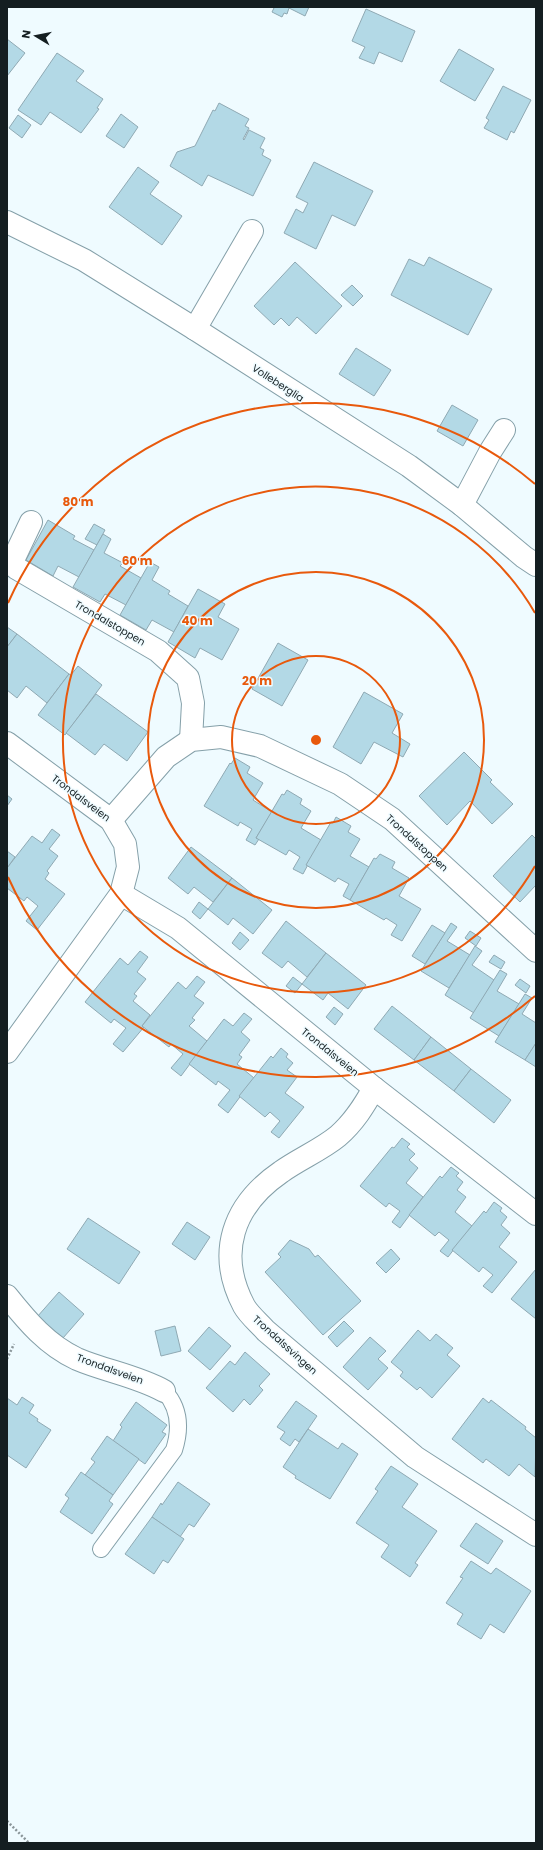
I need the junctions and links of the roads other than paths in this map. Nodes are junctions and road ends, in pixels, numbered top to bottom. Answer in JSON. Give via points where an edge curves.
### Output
{"nodes":[{"id":1,"x":7,"y":222,"type":"edge"},
{"id":2,"x":252,"y":231,"type":"dead end"},
{"id":3,"x":195,"y":329,"type":"junction"},
{"id":4,"x":504,"y":430,"type":"dead end"},
{"id":5,"x":462,"y":505,"type":"junction"},
{"id":6,"x":30,"y":522,"type":"dead end"},
{"id":7,"x":536,"y":565,"type":"edge"},
{"id":8,"x":191,"y":740,"type":"junction"},
{"id":9,"x":7,"y":743,"type":"edge"},
{"id":10,"x":111,"y":820,"type":"junction"},
{"id":11,"x":121,"y":894,"type":"junction"},
{"id":12,"x":536,"y":951,"type":"edge"},
{"id":13,"x":7,"y":1052,"type":"edge"},
{"id":14,"x":374,"y":1088,"type":"junction"},
{"id":15,"x":536,"y":1214,"type":"edge"},
{"id":16,"x":7,"y":1296,"type":"edge"},
{"id":17,"x":164,"y":1391,"type":"joint"},
{"id":18,"x":536,"y":1535,"type":"edge"},
{"id":19,"x":101,"y":1549,"type":"dead end"}],
"edges":[{"from":1,"to":3,"type":"street","name":"Volleberglia","via":[[84,260]]},
{"from":2,"to":3,"type":"street"},
{"from":3,"to":5,"type":"street","name":"Volleberglia","via":[[409,466]]},
{"from":4,"to":5,"type":"street"},
{"from":5,"to":7,"type":"street","name":"Volleberglia"},
{"from":6,"to":8,"type":"street","name":"Trondalstoppen","via":[[13,560],[16,568],[158,651],[188,678],[194,703]]},
{"from":8,"to":10,"type":"street","name":"Trondalstoppen","via":[[166,757]]},
{"from":8,"to":12,"type":"street","name":"Trondalstoppen","via":[[221,737],[260,746],[340,784],[392,819]]},
{"from":9,"to":10,"type":"street","name":"Trondalsveien"},
{"from":10,"to":11,"type":"street","name":"Trondalsveien","via":[[125,844],[128,867]]},
{"from":11,"to":13,"type":"street","name":"Trondalsveien"},
{"from":11,"to":14,"type":"street","name":"Trondalsveien","via":[[178,928]]},
{"from":14,"to":15,"type":"street","name":"Trondalsveien"},
{"from":14,"to":18,"type":"street","name":"Trondalssvingen","via":[[358,1115],[337,1137],[280,1172],[259,1190],[241,1211],[231,1241],[230,1268],[244,1307],[266,1331],[415,1457]]},
{"from":16,"to":17,"type":"street","name":"Trondalsveien","via":[[45,1339],[77,1358]]},
{"from":17,"to":19,"type":"lane","via":[[171,1399],[178,1420],[178,1436],[174,1450]]}]}
